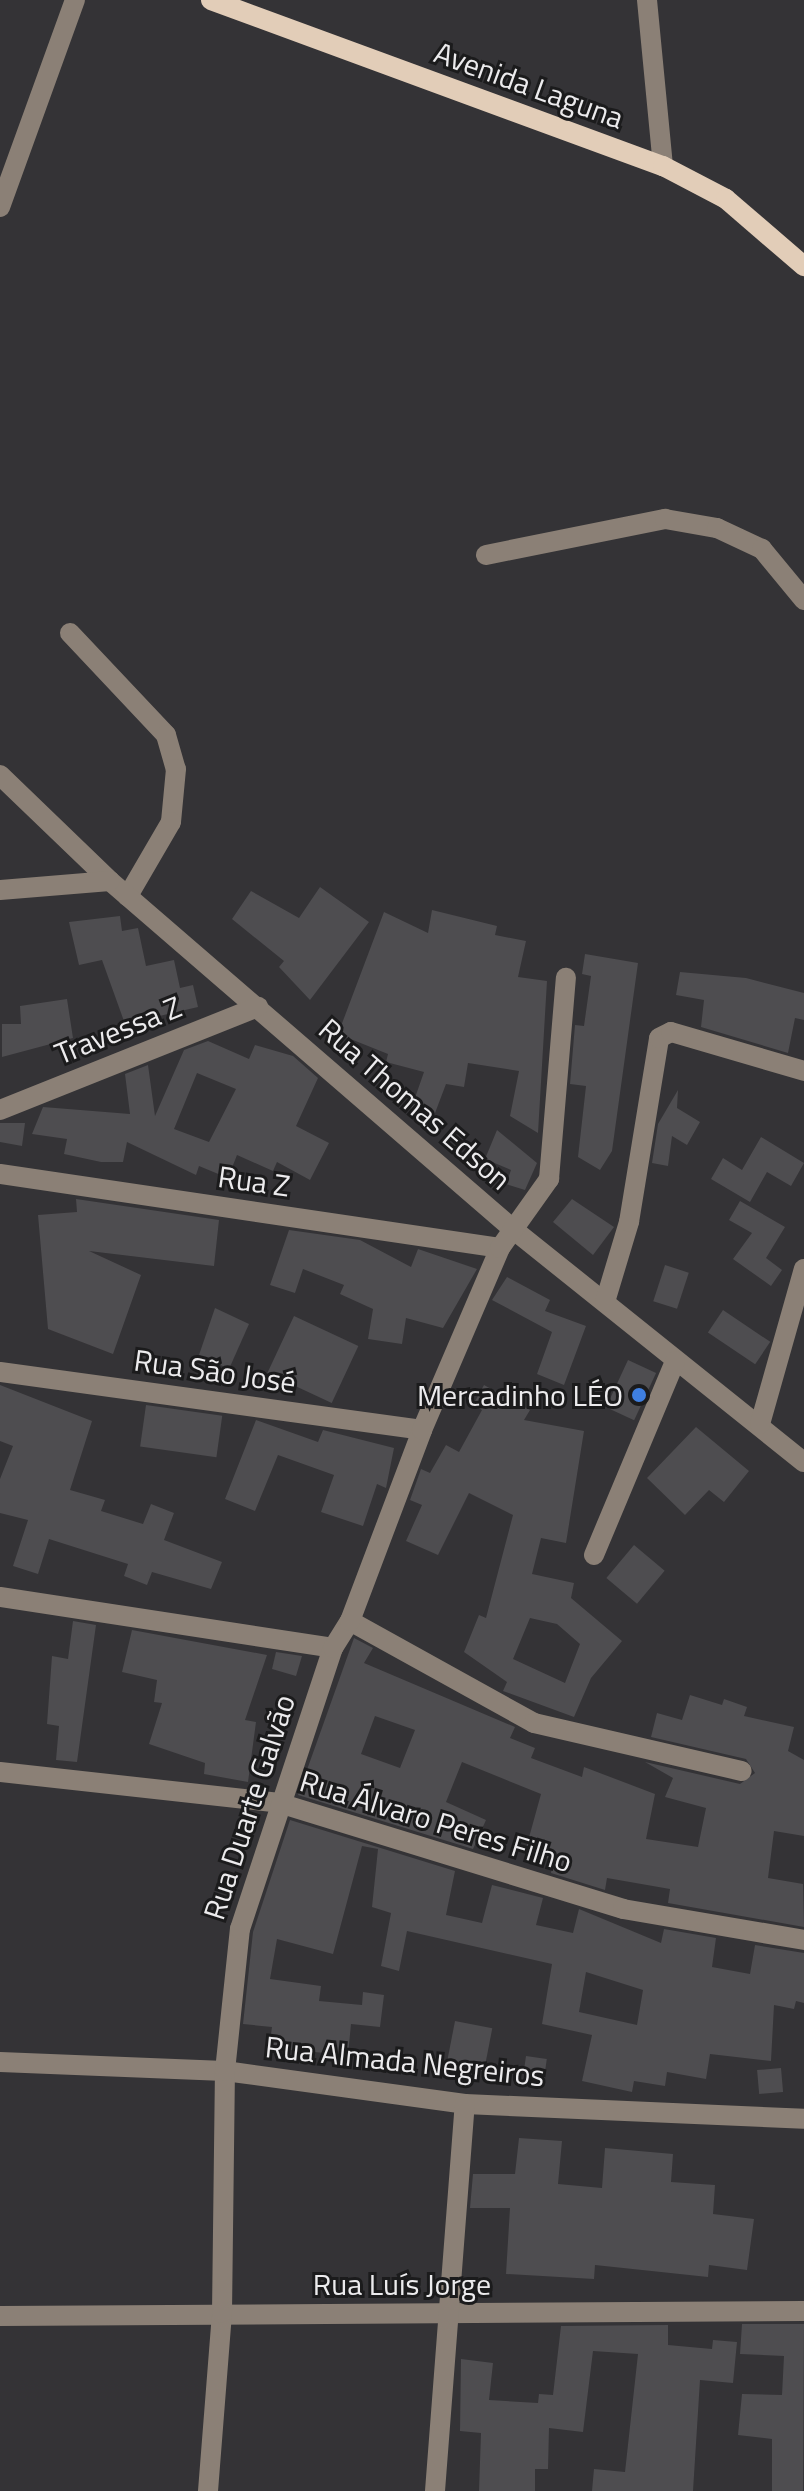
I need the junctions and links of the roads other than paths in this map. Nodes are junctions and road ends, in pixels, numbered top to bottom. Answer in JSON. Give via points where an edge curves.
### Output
{"nodes":[{"id":1,"x":75,"y":0,"type":"edge"},
{"id":2,"x":211,"y":0,"type":"edge"},
{"id":3,"x":647,"y":0,"type":"edge"},
{"id":4,"x":663,"y":166,"type":"junction"},
{"id":5,"x":0,"y":207,"type":"edge"},
{"id":6,"x":804,"y":266,"type":"edge"},
{"id":7,"x":486,"y":555,"type":"dead end"},
{"id":8,"x":804,"y":600,"type":"edge"},
{"id":9,"x":70,"y":633,"type":"dead end"},
{"id":10,"x":0,"y":775,"type":"edge"},
{"id":11,"x":110,"y":881,"type":"junction"},
{"id":12,"x":0,"y":890,"type":"edge"},
{"id":13,"x":128,"y":896,"type":"junction"},
{"id":14,"x":566,"y":978,"type":"dead end"},
{"id":15,"x":258,"y":1007,"type":"junction"},
{"id":16,"x":804,"y":1071,"type":"edge"},
{"id":17,"x":0,"y":1110,"type":"edge"},
{"id":18,"x":0,"y":1174,"type":"edge"},
{"id":19,"x":514,"y":1230,"type":"junction"},
{"id":20,"x":500,"y":1248,"type":"junction"},
{"id":21,"x":804,"y":1269,"type":"edge"},
{"id":22,"x":605,"y":1302,"type":"junction"},
{"id":23,"x":675,"y":1361,"type":"junction"},
{"id":24,"x":0,"y":1372,"type":"edge"},
{"id":25,"x":760,"y":1424,"type":"junction"},
{"id":26,"x":422,"y":1430,"type":"junction"},
{"id":27,"x":804,"y":1462,"type":"edge"},
{"id":28,"x":594,"y":1555,"type":"dead end"},
{"id":29,"x":0,"y":1597,"type":"edge"},
{"id":30,"x":350,"y":1621,"type":"junction"},
{"id":31,"x":333,"y":1648,"type":"junction"},
{"id":32,"x":742,"y":1771,"type":"dead end"},
{"id":33,"x":0,"y":1772,"type":"edge"},
{"id":34,"x":279,"y":1803,"type":"junction"},
{"id":35,"x":804,"y":1940,"type":"edge"},
{"id":36,"x":0,"y":2062,"type":"edge"},
{"id":37,"x":225,"y":2071,"type":"junction"},
{"id":38,"x":465,"y":2104,"type":"junction"},
{"id":39,"x":804,"y":2119,"type":"edge"},
{"id":40,"x":804,"y":2311,"type":"edge"},
{"id":41,"x":222,"y":2313,"type":"junction"},
{"id":42,"x":0,"y":2316,"type":"edge"},
{"id":43,"x":449,"y":2316,"type":"junction"},
{"id":44,"x":208,"y":2491,"type":"edge"},
{"id":45,"x":435,"y":2491,"type":"edge"}],
"edges":[{"from":1,"to":5,"type":"street"},
{"from":2,"to":4,"type":"main road","name":"Avenida Laguna"},
{"from":3,"to":4,"type":"street"},
{"from":4,"to":6,"type":"main road","name":"Avenida Laguna","via":[[726,199]]},
{"from":7,"to":8,"type":"street","via":[[665,519],[717,528],[762,549]]},
{"from":9,"to":13,"type":"street","via":[[166,735],[176,769],[171,822]]},
{"from":10,"to":11,"type":"street","name":"Rua Thomas Edson"},
{"from":11,"to":12,"type":"street"},
{"from":11,"to":13,"type":"street","name":"Rua Thomas Edson"},
{"from":13,"to":15,"type":"street","name":"Rua Thomas Edson"},
{"from":14,"to":19,"type":"street","name":"Rua Duarte Galvão","via":[[549,1179]]},
{"from":15,"to":17,"type":"street","name":"Travessa Z"},
{"from":15,"to":19,"type":"street","name":"Rua Thomas Edson"},
{"from":16,"to":22,"type":"street","via":[[671,1032],[659,1038],[629,1222]]},
{"from":18,"to":20,"type":"street","name":"Rua Z"},
{"from":19,"to":20,"type":"street","name":"Rua Duarte Galvão"},
{"from":19,"to":22,"type":"street","name":"Rua Thomas Edson"},
{"from":20,"to":26,"type":"street","name":"Rua Duarte Galvão"},
{"from":21,"to":25,"type":"street"},
{"from":22,"to":23,"type":"street","name":"Rua Thomas Edson"},
{"from":23,"to":25,"type":"street","name":"Rua Thomas Edson"},
{"from":23,"to":28,"type":"street"},
{"from":24,"to":26,"type":"street","name":"Rua São José"},
{"from":25,"to":27,"type":"street","name":"Rua Thomas Edson"},
{"from":26,"to":30,"type":"street","name":"Rua Duarte Galvão"},
{"from":29,"to":31,"type":"street"},
{"from":30,"to":31,"type":"street","name":"Rua Duarte Galvão"},
{"from":30,"to":32,"type":"street","via":[[534,1723]]},
{"from":31,"to":34,"type":"street","name":"Rua Duarte Galvão"},
{"from":33,"to":34,"type":"street","name":"Rua Álvaro Peres Filho"},
{"from":34,"to":35,"type":"street","name":"Rua Álvaro Peres Filho","via":[[623,1909]]},
{"from":34,"to":37,"type":"street","name":"Rua Duarte Galvão","via":[[240,1929]]},
{"from":36,"to":37,"type":"street","name":"Rua Almada Negreiros"},
{"from":37,"to":38,"type":"street","name":"Rua Almada Negreiros"},
{"from":37,"to":41,"type":"street","name":"Rua Duarte Galvão"},
{"from":38,"to":39,"type":"street","name":"Rua Almada Negreiros"},
{"from":38,"to":43,"type":"street"},
{"from":40,"to":43,"type":"street","name":"Rua Luís Jorge"},
{"from":41,"to":42,"type":"street","name":"Rua Luís Jorge"},
{"from":41,"to":43,"type":"street","name":"Rua Luís Jorge"},
{"from":41,"to":44,"type":"street","name":"Rua Duarte Galvão"},
{"from":43,"to":45,"type":"street"}]}
